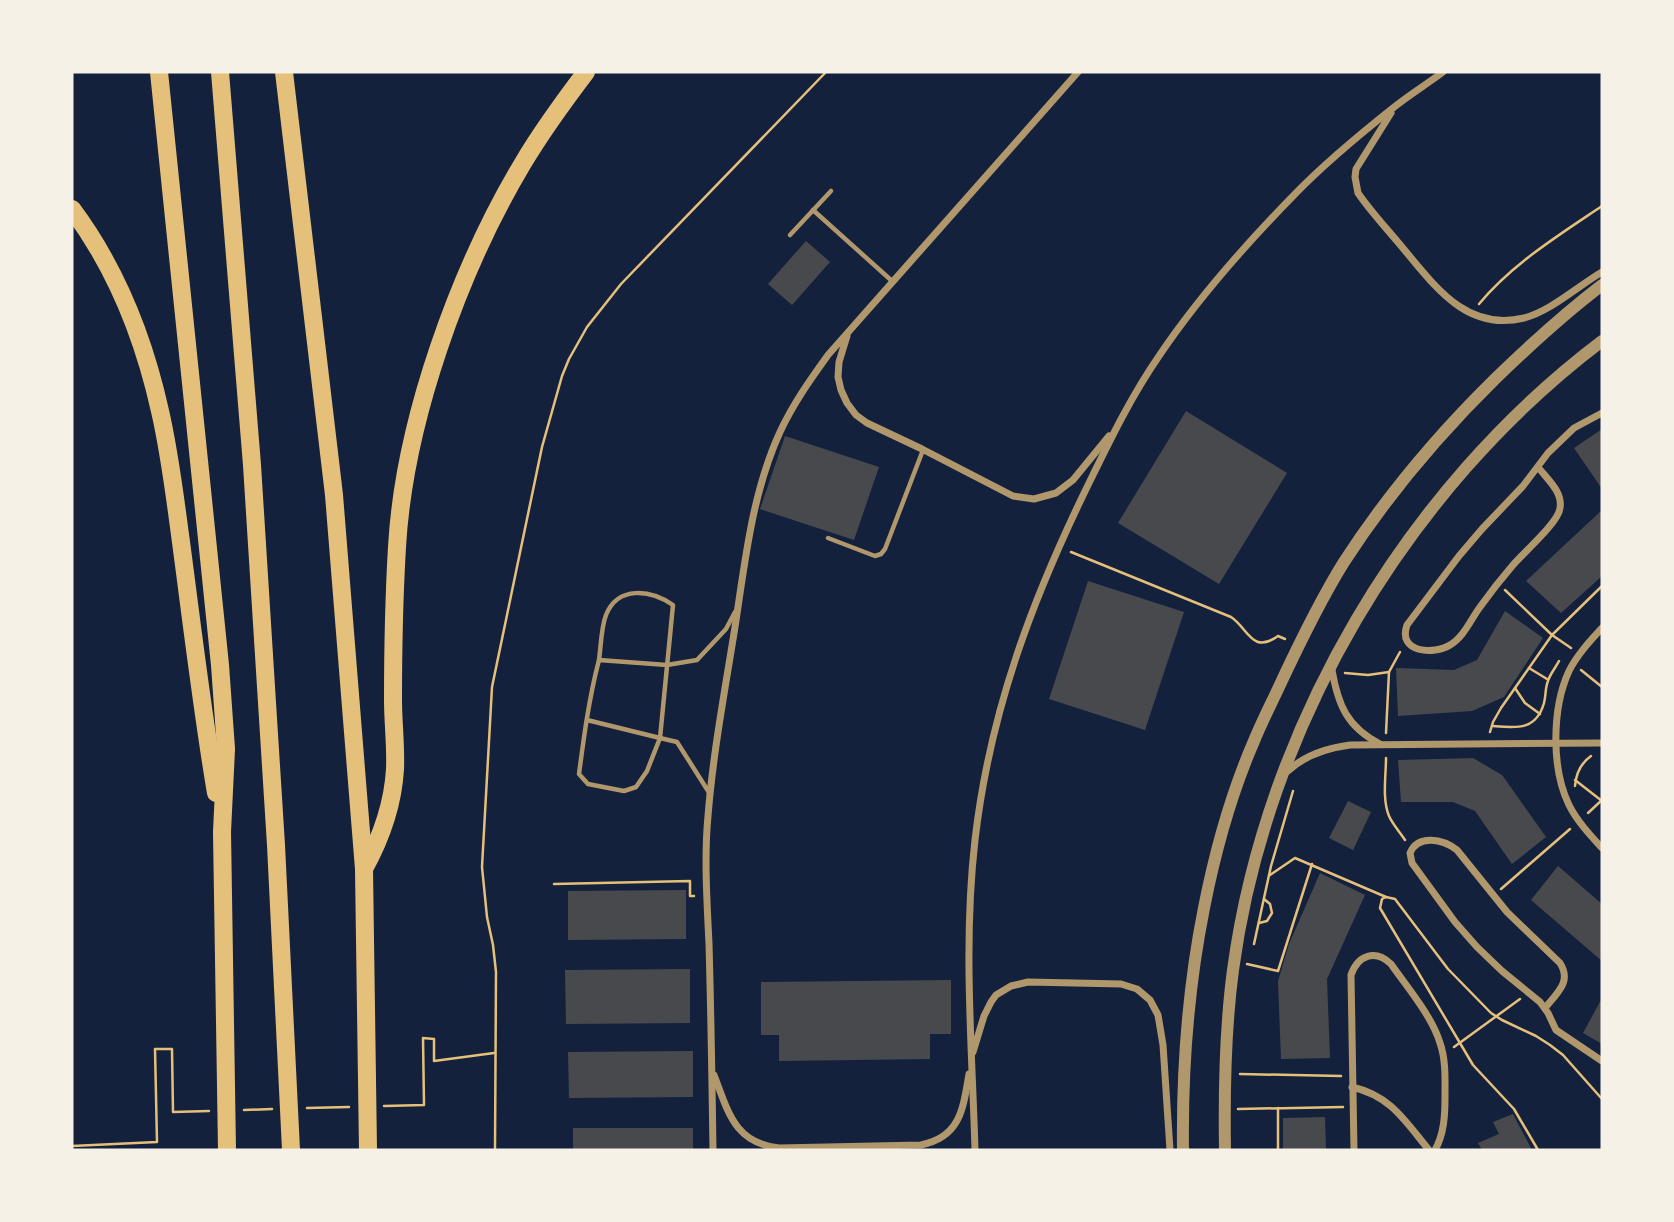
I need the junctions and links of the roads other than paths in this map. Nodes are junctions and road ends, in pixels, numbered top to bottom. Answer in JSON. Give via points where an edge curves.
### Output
{"nodes":[{"id":1,"x":159,"y":72,"type":"edge"},
{"id":2,"x":586,"y":72,"type":"edge"},
{"id":3,"x":1077,"y":72,"type":"edge"},
{"id":4,"x":1443,"y":72,"type":"edge"},
{"id":5,"x":284,"y":75,"type":"edge"},
{"id":6,"x":221,"y":78,"type":"edge"},
{"id":7,"x":1395,"y":107,"type":"junction"},
{"id":8,"x":831,"y":191,"type":"dead end"},
{"id":9,"x":72,"y":209,"type":"edge"},
{"id":10,"x":813,"y":210,"type":"junction"},
{"id":11,"x":790,"y":235,"type":"dead end"},
{"id":12,"x":1602,"y":272,"type":"edge"},
{"id":13,"x":892,"y":281,"type":"junction"},
{"id":14,"x":1602,"y":285,"type":"edge"},
{"id":15,"x":848,"y":332,"type":"junction"},
{"id":16,"x":1602,"y":341,"type":"edge"},
{"id":17,"x":1602,"y":413,"type":"edge"},
{"id":18,"x":1117,"y":426,"type":"junction"},
{"id":19,"x":924,"y":449,"type":"junction"},
{"id":20,"x":1538,"y":467,"type":"junction"},
{"id":21,"x":828,"y":538,"type":"dead end"},
{"id":22,"x":738,"y":605,"type":"junction"},
{"id":23,"x":1602,"y":628,"type":"edge"},
{"id":24,"x":599,"y":660,"type":"junction"},
{"id":25,"x":667,"y":665,"type":"junction"},
{"id":26,"x":1331,"y":666,"type":"junction"},
{"id":27,"x":587,"y":720,"type":"junction"},
{"id":28,"x":660,"y":737,"type":"junction"},
{"id":29,"x":1557,"y":743,"type":"junction"},
{"id":30,"x":1602,"y":743,"type":"edge"},
{"id":31,"x":1383,"y":744,"type":"junction"},
{"id":32,"x":1282,"y":776,"type":"junction"},
{"id":33,"x":710,"y":795,"type":"junction"},
{"id":34,"x":222,"y":832,"type":"junction"},
{"id":35,"x":1602,"y":848,"type":"edge"},
{"id":36,"x":364,"y":869,"type":"junction"},
{"id":37,"x":1545,"y":1008,"type":"junction"},
{"id":38,"x":971,"y":1060,"type":"junction"},
{"id":39,"x":1602,"y":1061,"type":"edge"},
{"id":40,"x":712,"y":1068,"type":"junction"},
{"id":41,"x":1352,"y":1087,"type":"junction"},
{"id":42,"x":227,"y":1150,"type":"edge"},
{"id":43,"x":290,"y":1150,"type":"edge"},
{"id":44,"x":368,"y":1150,"type":"edge"},
{"id":45,"x":713,"y":1150,"type":"edge"},
{"id":46,"x":975,"y":1150,"type":"edge"},
{"id":47,"x":1170,"y":1150,"type":"edge"},
{"id":48,"x":1183,"y":1150,"type":"edge"},
{"id":49,"x":1224,"y":1150,"type":"edge"},
{"id":50,"x":1354,"y":1150,"type":"edge"},
{"id":51,"x":1429,"y":1150,"type":"edge"},
{"id":52,"x":1435,"y":1150,"type":"edge"}],
"edges":[{"from":1,"to":34,"type":"highway","via":[[220,666],[226,749]]},
{"from":2,"to":36,"type":"highway","via":[[523,163],[479,248],[444,335],[418,421],[397,544],[393,790],[382,831]]},
{"from":3,"to":13,"type":"street"},
{"from":4,"to":7,"type":"street"},
{"from":5,"to":36,"type":"highway","via":[[334,495]]},
{"from":6,"to":43,"type":"highway","via":[[253,479]]},
{"from":7,"to":12,"type":"street","via":[[1356,169],[1358,193],[1455,305],[1488,319],[1524,318]]},
{"from":7,"to":18,"type":"street","via":[[1315,175],[1239,254],[1159,355]]},
{"from":8,"to":10,"type":"lane"},
{"from":9,"to":34,"type":"highway","via":[[121,292],[144,347],[161,412]]},
{"from":10,"to":11,"type":"lane"},
{"from":10,"to":13,"type":"lane"},
{"from":13,"to":15,"type":"street"},
{"from":14,"to":48,"type":"street","via":[[1522,352],[1427,449],[1343,564],[1298,647],[1245,763],[1206,896],[1189,1002]]},
{"from":15,"to":19,"type":"street","via":[[838,377],[847,403],[867,423]]},
{"from":15,"to":22,"type":"street","via":[[809,380],[768,461]]},
{"from":16,"to":26,"type":"street","via":[[1517,414],[1455,480],[1376,588]]},
{"from":17,"to":20,"type":"street","via":[[1574,428]]},
{"from":18,"to":19,"type":"street","via":[[1073,480],[1056,493],[1034,499],[1013,496]]},
{"from":18,"to":38,"type":"street","via":[[1027,622],[1005,689],[975,837],[968,917]]},
{"from":19,"to":21,"type":"lane","via":[[881,554],[875,556]]},
{"from":20,"to":20,"type":"street","via":[[1482,529],[1407,625],[1406,641],[1416,649],[1453,644],[1498,583],[1558,517],[1559,494]]},
{"from":22,"to":25,"type":"lane","via":[[726,629],[697,660]]},
{"from":22,"to":33,"type":"street"},
{"from":23,"to":29,"type":"street","via":[[1579,654],[1563,687]]},
{"from":24,"to":25,"type":"lane"},
{"from":24,"to":25,"type":"lane","via":[[606,615],[615,601],[629,592],[651,593],[673,605]]},
{"from":24,"to":27,"type":"lane"},
{"from":25,"to":28,"type":"lane"},
{"from":26,"to":31,"type":"street","via":[[1346,716],[1360,732]]},
{"from":26,"to":32,"type":"street"},
{"from":27,"to":28,"type":"lane"},
{"from":27,"to":28,"type":"lane","via":[[579,774],[588,785],[624,791],[636,787]]},
{"from":28,"to":33,"type":"lane","via":[[677,741]]},
{"from":29,"to":30,"type":"street"},
{"from":29,"to":31,"type":"street"},
{"from":29,"to":35,"type":"street","via":[[1570,807]]},
{"from":31,"to":32,"type":"street","via":[[1325,750]]},
{"from":32,"to":49,"type":"street","via":[[1250,881],[1234,961]]},
{"from":33,"to":40,"type":"street","via":[[706,896]]},
{"from":34,"to":42,"type":"highway"},
{"from":36,"to":44,"type":"highway"},
{"from":37,"to":37,"type":"street","via":[[1564,982],[1563,967],[1521,927],[1451,845],[1431,840],[1411,848],[1412,863],[1455,922]]},
{"from":37,"to":39,"type":"street","via":[[1560,1034]]},
{"from":38,"to":40,"type":"street","via":[[958,1121],[946,1135],[921,1145],[779,1148],[761,1144],[733,1121]]},
{"from":38,"to":46,"type":"street"},
{"from":38,"to":47,"type":"street","via":[[991,1002],[1011,986],[1028,982],[1121,984],[1137,989],[1158,1015]]},
{"from":40,"to":45,"type":"street"},
{"from":41,"to":50,"type":"street"},
{"from":41,"to":51,"type":"street","via":[[1389,1103]]},
{"from":41,"to":52,"type":"street","via":[[1351,975],[1366,957],[1383,957],[1440,1041],[1445,1114]]}]}
